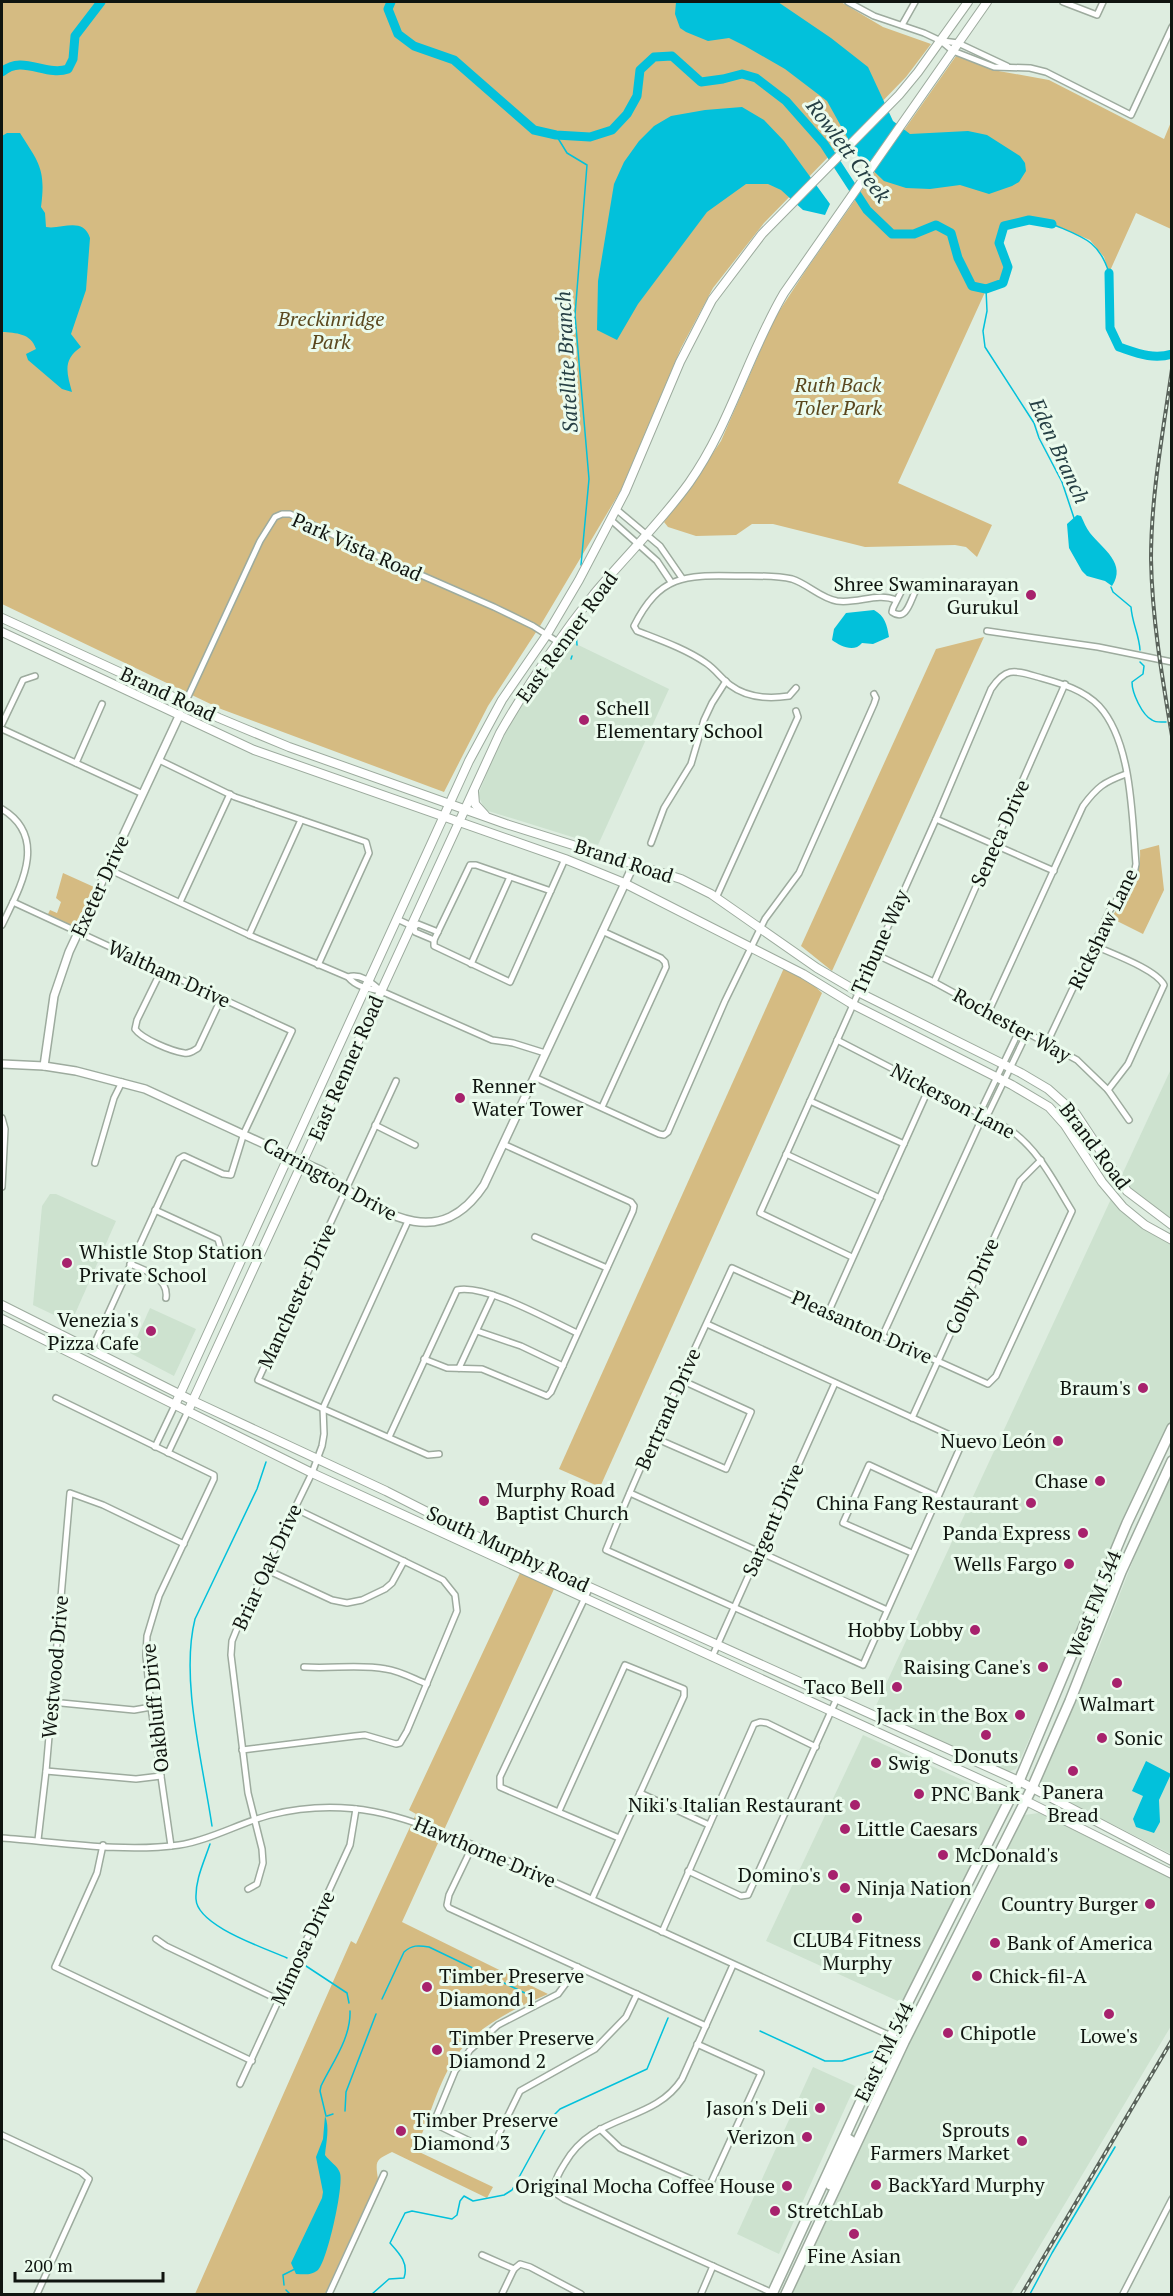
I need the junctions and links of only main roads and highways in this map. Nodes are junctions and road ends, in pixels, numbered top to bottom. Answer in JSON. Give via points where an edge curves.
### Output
{"nodes":[{"id":1,"x":968,"y":2,"type":"edge"},
{"id":2,"x":987,"y":2,"type":"edge"},
{"id":3,"x":2,"y":618,"type":"edge"},
{"id":4,"x":2,"y":632,"type":"edge"},
{"id":5,"x":186,"y":701,"type":"junction"},
{"id":6,"x":180,"y":714,"type":"junction"},
{"id":7,"x":311,"y":755,"type":"junction"},
{"id":8,"x":307,"y":770,"type":"junction"},
{"id":9,"x":475,"y":785,"type":"junction"},
{"id":10,"x":449,"y":804,"type":"junction"},
{"id":11,"x":465,"y":809,"type":"junction"},
{"id":12,"x":443,"y":816,"type":"junction"},
{"id":13,"x":489,"y":818,"type":"junction"},
{"id":14,"x":459,"y":822,"type":"junction"},
{"id":15,"x":1172,"y":1225,"type":"edge"},
{"id":16,"x":1172,"y":1240,"type":"edge"},
{"id":17,"x":2,"y":1305,"type":"edge"},
{"id":18,"x":2,"y":1318,"type":"edge"},
{"id":19,"x":180,"y":1394,"type":"junction"},
{"id":20,"x":193,"y":1401,"type":"junction"},
{"id":21,"x":175,"y":1405,"type":"junction"},
{"id":22,"x":188,"y":1411,"type":"junction"},
{"id":23,"x":1172,"y":1428,"type":"edge"},
{"id":24,"x":1172,"y":1461,"type":"edge"},
{"id":25,"x":1153,"y":1469,"type":"junction"},
{"id":26,"x":1165,"y":1474,"type":"junction"},
{"id":27,"x":433,"y":1515,"type":"junction"},
{"id":28,"x":428,"y":1526,"type":"junction"},
{"id":29,"x":1094,"y":1605,"type":"junction"},
{"id":30,"x":1105,"y":1610,"type":"junction"},
{"id":31,"x":907,"y":1731,"type":"junction"},
{"id":32,"x":901,"y":1743,"type":"junction"},
{"id":33,"x":957,"y":1753,"type":"junction"},
{"id":34,"x":951,"y":1766,"type":"junction"},
{"id":35,"x":1019,"y":1781,"type":"junction"},
{"id":36,"x":1032,"y":1788,"type":"junction"},
{"id":37,"x":1012,"y":1794,"type":"junction"},
{"id":38,"x":1026,"y":1801,"type":"junction"},
{"id":39,"x":1154,"y":1852,"type":"junction"},
{"id":40,"x":1172,"y":1861,"type":"edge"},
{"id":41,"x":1149,"y":1863,"type":"junction"},
{"id":42,"x":1172,"y":1874,"type":"edge"},
{"id":43,"x":964,"y":1892,"type":"junction"},
{"id":44,"x":977,"y":1899,"type":"junction"},
{"id":45,"x":844,"y":2136,"type":"junction"},
{"id":46,"x":827,"y":2205,"type":"junction"},
{"id":47,"x":774,"y":2294,"type":"edge"},
{"id":48,"x":786,"y":2295,"type":"edge"}],
"edges":[{"from":1,"to":10,"type":"main road","name":"East Renner Road","via":[[899,95],[762,234],[702,318],[611,520],[546,636],[502,699]]},
{"from":2,"to":9,"type":"main road","name":"East Renner Road","via":[[769,319],[731,408],[688,483],[558,642],[500,733]]},
{"from":3,"to":5,"type":"main road","name":"Brand Road"},
{"from":4,"to":6,"type":"main road","name":"Brand Road"},
{"from":5,"to":6,"type":"main road"},
{"from":5,"to":7,"type":"main road","name":"Brand Road"},
{"from":6,"to":8,"type":"main road","name":"Brand Road","via":[[254,750]]},
{"from":7,"to":8,"type":"main road"},
{"from":7,"to":10,"type":"main road","name":"Brand Road"},
{"from":8,"to":12,"type":"main road","name":"Brand Road"},
{"from":9,"to":11,"type":"main road","name":"East Renner Road"},
{"from":9,"to":13,"type":"main road","via":[[475,804]]},
{"from":10,"to":11,"type":"main road","name":"Brand Road"},
{"from":10,"to":12,"type":"main road","name":"East Renner Road"},
{"from":11,"to":13,"type":"main road","name":"Brand Road"},
{"from":11,"to":14,"type":"main road","name":"East Renner Road"},
{"from":12,"to":14,"type":"main road","name":"Brand Road"},
{"from":12,"to":19,"type":"main road","name":"East Renner Road"},
{"from":13,"to":15,"type":"main road","name":"Brand Road","via":[[681,879],[858,992],[1040,1084],[1089,1131],[1127,1191]]},
{"from":14,"to":16,"type":"main road","name":"Brand Road","via":[[624,883],[1049,1107],[1123,1207]]},
{"from":14,"to":20,"type":"main road","name":"East Renner Road"},
{"from":17,"to":19,"type":"main road","name":"South Murphy Road"},
{"from":18,"to":21,"type":"main road","name":"South Murphy Road"},
{"from":19,"to":20,"type":"main road","name":"South Murphy Road"},
{"from":19,"to":21,"type":"main road","name":"East Renner Road"},
{"from":20,"to":22,"type":"main road","name":"East Renner Road"},
{"from":20,"to":27,"type":"main road","name":"South Murphy Road"},
{"from":21,"to":22,"type":"main road","name":"South Murphy Road"},
{"from":22,"to":28,"type":"main road","name":"South Murphy Road"},
{"from":23,"to":25,"type":"main road","name":"West FM 544"},
{"from":24,"to":26,"type":"main road","name":"West FM 544"},
{"from":25,"to":26,"type":"main road"},
{"from":25,"to":29,"type":"main road","name":"West FM 544"},
{"from":26,"to":30,"type":"main road","name":"West FM 544"},
{"from":27,"to":28,"type":"main road"},
{"from":27,"to":31,"type":"main road","name":"South Murphy Road"},
{"from":28,"to":32,"type":"main road","name":"South Murphy Road"},
{"from":29,"to":30,"type":"main road"},
{"from":29,"to":35,"type":"main road","name":"West FM 544"},
{"from":30,"to":36,"type":"main road","name":"West FM 544"},
{"from":31,"to":32,"type":"main road"},
{"from":31,"to":33,"type":"main road","name":"South Murphy Road"},
{"from":32,"to":34,"type":"main road","name":"South Murphy Road"},
{"from":33,"to":34,"type":"main road"},
{"from":33,"to":35,"type":"main road","name":"South Murphy Road"},
{"from":34,"to":37,"type":"main road","name":"South Murphy Road"},
{"from":35,"to":36,"type":"main road","name":"South Murphy Road"},
{"from":35,"to":37,"type":"main road","name":"East FM 544"},
{"from":36,"to":38,"type":"main road","name":"West FM 544"},
{"from":36,"to":39,"type":"main road","name":"South Murphy Road"},
{"from":37,"to":38,"type":"main road","name":"South Murphy Road"},
{"from":37,"to":43,"type":"main road","name":"East FM 544"},
{"from":38,"to":41,"type":"main road","name":"South Murphy Road"},
{"from":38,"to":44,"type":"main road","name":"East FM 544"},
{"from":39,"to":40,"type":"main road","name":"South Murphy Road"},
{"from":39,"to":41,"type":"main road"},
{"from":41,"to":42,"type":"main road","name":"South Murphy Road"},
{"from":43,"to":44,"type":"main road"},
{"from":43,"to":45,"type":"main road","name":"East FM 544"},
{"from":44,"to":46,"type":"main road","name":"East FM 544"},
{"from":45,"to":46,"type":"main road","via":[[850,2140],[828,2190]]},
{"from":45,"to":47,"type":"main road","name":"East FM 544"},
{"from":46,"to":48,"type":"main road","name":"East FM 544"}]}
